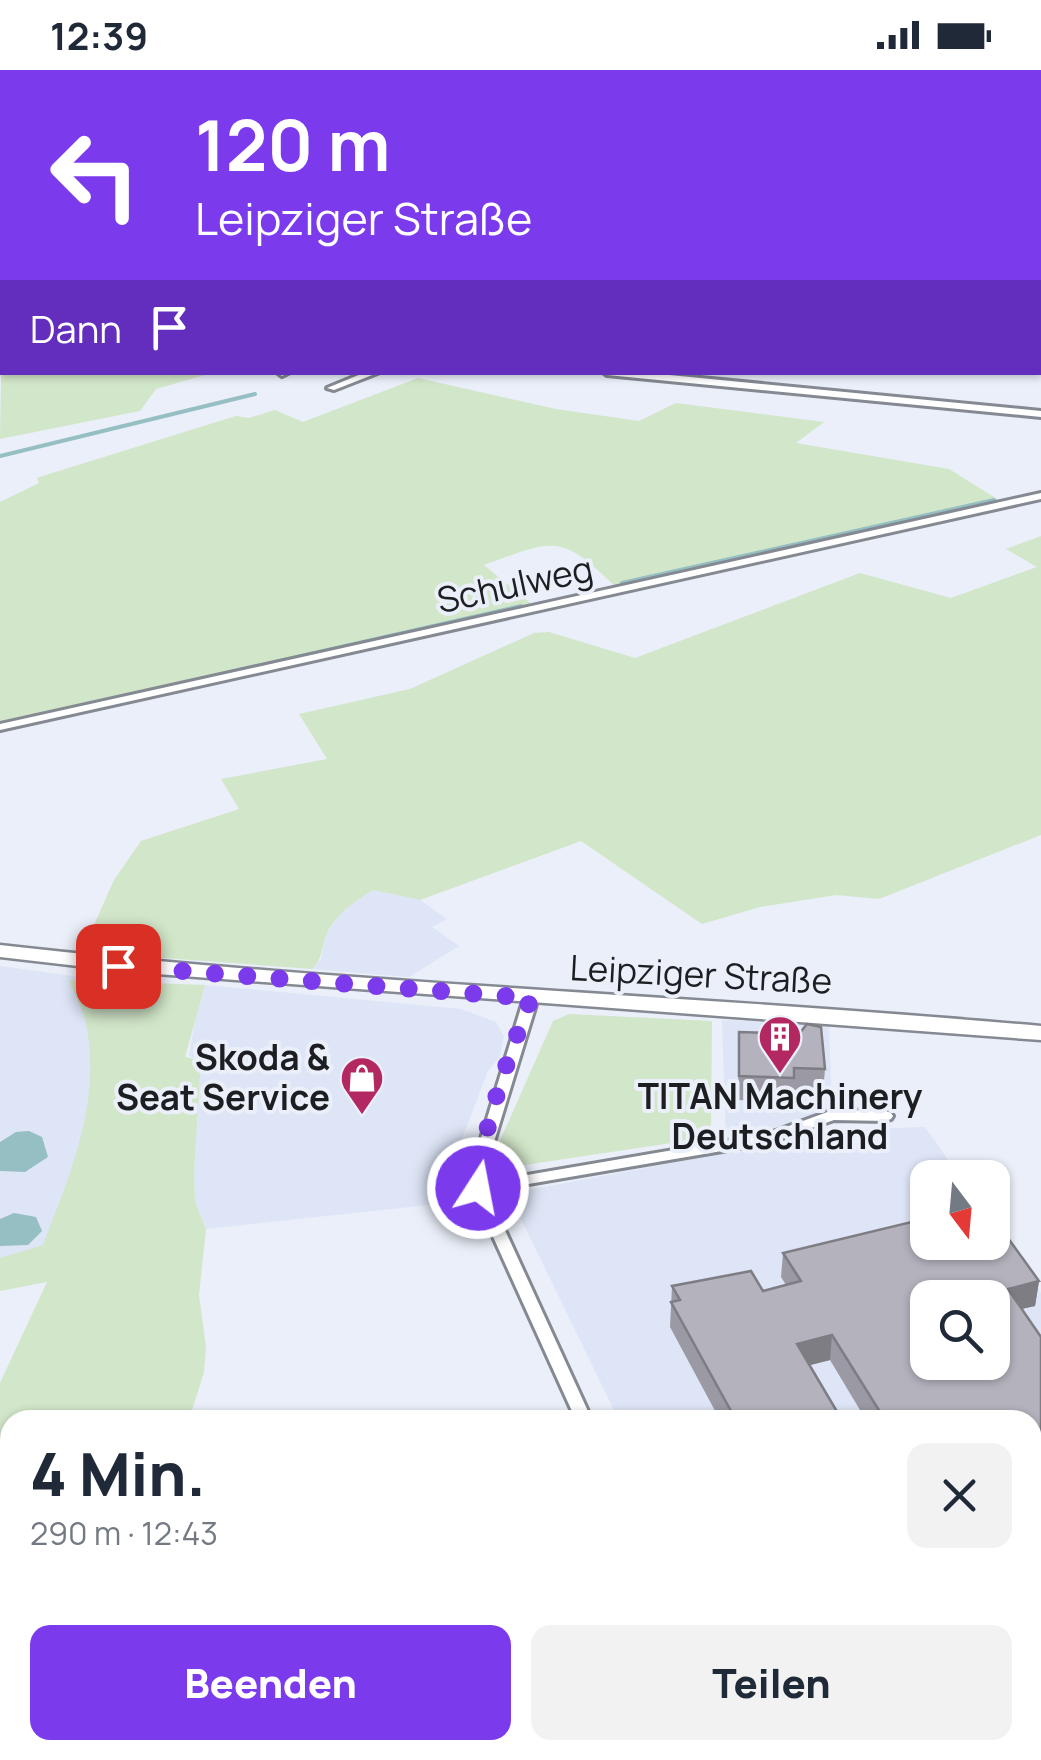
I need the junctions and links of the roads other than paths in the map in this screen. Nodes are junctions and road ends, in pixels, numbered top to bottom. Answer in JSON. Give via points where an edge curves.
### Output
{"nodes":[{"id":1,"x":368,"y":375,"type":"edge"},
{"id":2,"x":638,"y":375,"type":"edge"},
{"id":3,"x":331,"y":388,"type":"dead end"},
{"id":4,"x":1041,"y":414,"type":"edge"},
{"id":5,"x":1041,"y":496,"type":"edge"},
{"id":6,"x":0,"y":727,"type":"edge"},
{"id":7,"x":0,"y":951,"type":"edge"},
{"id":8,"x":531,"y":998,"type":"junction"},
{"id":9,"x":1041,"y":1032,"type":"edge"},
{"id":10,"x":886,"y":1116,"type":"dead end"},
{"id":11,"x":478,"y":1188,"type":"junction"},
{"id":12,"x":579,"y":1410,"type":"edge"}],
"edges":[{"from":1,"to":3,"type":"street"},
{"from":2,"to":4,"type":"street"},
{"from":5,"to":6,"type":"street","name":"Schulweg"},
{"from":7,"to":8,"type":"main road","name":"Leipziger Straße"},
{"from":8,"to":9,"type":"main road","name":"Leipziger Straße","via":[[863,1015]]},
{"from":8,"to":11,"type":"street"},
{"from":10,"to":11,"type":"street","via":[[833,1115],[769,1138]]},
{"from":11,"to":12,"type":"street"}]}
